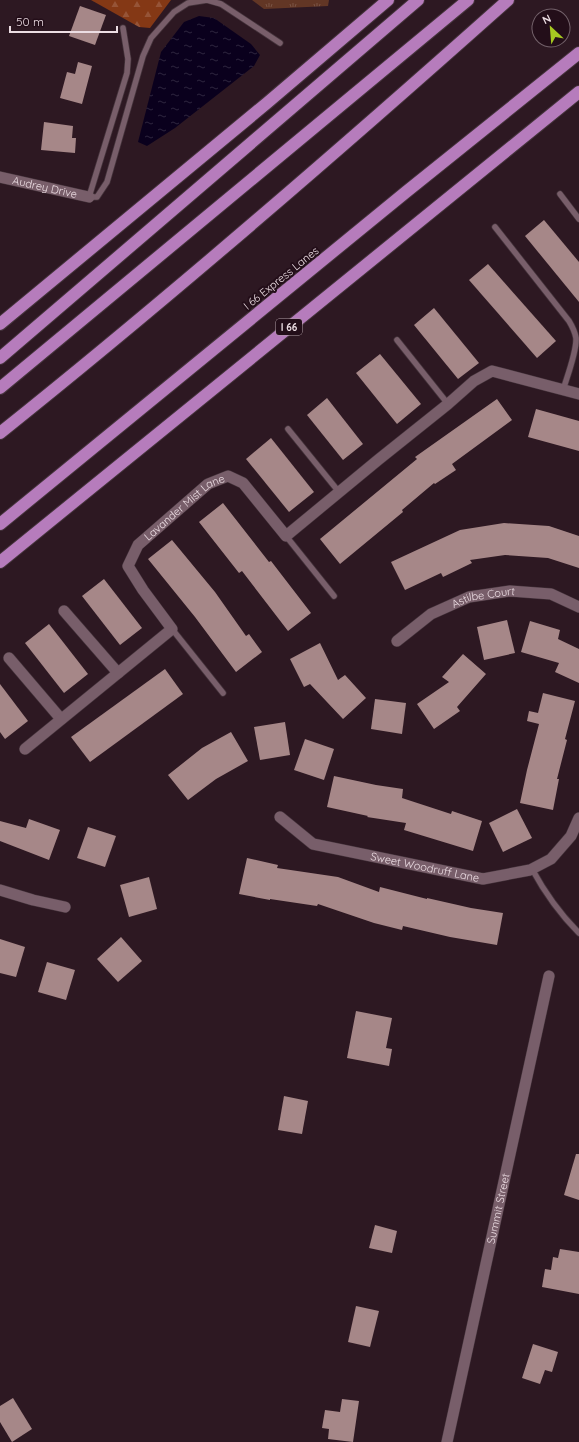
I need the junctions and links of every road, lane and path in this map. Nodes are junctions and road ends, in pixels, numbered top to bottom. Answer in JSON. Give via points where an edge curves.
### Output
{"nodes":[{"id":1,"x":388,"y":0,"type":"edge"},
{"id":2,"x":418,"y":0,"type":"edge"},
{"id":3,"x":468,"y":0,"type":"edge"},
{"id":4,"x":508,"y":0,"type":"edge"},
{"id":5,"x":123,"y":28,"type":"dead end"},
{"id":6,"x":280,"y":43,"type":"dead end"},
{"id":7,"x":579,"y":53,"type":"edge"},
{"id":8,"x":579,"y":92,"type":"edge"},
{"id":9,"x":0,"y":180,"type":"edge"},
{"id":10,"x":560,"y":194,"type":"dead end"},
{"id":11,"x":89,"y":197,"type":"junction"},
{"id":12,"x":579,"y":219,"type":"edge"},
{"id":13,"x":495,"y":228,"type":"dead end"},
{"id":14,"x":0,"y":324,"type":"edge"},
{"id":15,"x":397,"y":340,"type":"dead end"},
{"id":16,"x":0,"y":358,"type":"edge"},
{"id":17,"x":0,"y":388,"type":"edge"},
{"id":18,"x":563,"y":390,"type":"junction"},
{"id":19,"x":579,"y":394,"type":"edge"},
{"id":20,"x":448,"y":404,"type":"junction"},
{"id":21,"x":288,"y":429,"type":"dead end"},
{"id":22,"x":0,"y":433,"type":"edge"},
{"id":23,"x":339,"y":492,"type":"junction"},
{"id":24,"x":0,"y":524,"type":"edge"},
{"id":25,"x":286,"y":536,"type":"junction"},
{"id":26,"x":0,"y":562,"type":"edge"},
{"id":27,"x":334,"y":596,"type":"dead end"},
{"id":28,"x":579,"y":607,"type":"edge"},
{"id":29,"x":64,"y":611,"type":"dead end"},
{"id":30,"x":172,"y":629,"type":"junction"},
{"id":31,"x":397,"y":641,"type":"dead end"},
{"id":32,"x":9,"y":658,"type":"dead end"},
{"id":33,"x":118,"y":673,"type":"junction"},
{"id":34,"x":223,"y":693,"type":"dead end"},
{"id":35,"x":61,"y":719,"type":"junction"},
{"id":36,"x":25,"y":749,"type":"dead end"},
{"id":37,"x":280,"y":817,"type":"dead end"},
{"id":38,"x":579,"y":818,"type":"edge"},
{"id":39,"x":532,"y":869,"type":"junction"},
{"id":40,"x":0,"y":890,"type":"edge"},
{"id":41,"x":65,"y":907,"type":"dead end"},
{"id":42,"x":579,"y":933,"type":"edge"},
{"id":43,"x":549,"y":976,"type":"dead end"},
{"id":44,"x":447,"y":1442,"type":"edge"}],
"edges":[{"from":1,"to":14,"type":"highway"},
{"from":2,"to":16,"type":"highway"},
{"from":3,"to":17,"type":"highway"},
{"from":4,"to":22,"type":"highway","via":[[263,216]]},
{"from":5,"to":11,"type":"lane","via":[[128,59],[127,73]]},
{"from":6,"to":11,"type":"lane","via":[[221,4],[207,0],[188,3],[174,12],[151,38],[143,56],[107,182],[97,197]]},
{"from":7,"to":24,"type":"highway","name":"I 66 Express Lanes"},
{"from":8,"to":26,"type":"highway","number":"I 66"},
{"from":9,"to":11,"type":"street","name":"Audrey Drive"},
{"from":10,"to":12,"type":"lane"},
{"from":13,"to":18,"type":"lane","via":[[569,321],[574,331],[574,352]]},
{"from":15,"to":20,"type":"lane"},
{"from":18,"to":19,"type":"street"},
{"from":18,"to":20,"type":"street","via":[[492,370],[474,381]]},
{"from":20,"to":23,"type":"street"},
{"from":21,"to":23,"type":"lane"},
{"from":23,"to":25,"type":"street"},
{"from":25,"to":27,"type":"lane"},
{"from":25,"to":30,"type":"street","name":"Lavander Mist Lane","via":[[243,483],[228,476],[208,484],[138,545],[128,566]]},
{"from":28,"to":31,"type":"street","name":"Astilbe Court","via":[[551,594],[510,591],[469,598],[431,614]]},
{"from":29,"to":33,"type":"street"},
{"from":30,"to":33,"type":"street"},
{"from":30,"to":34,"type":"lane"},
{"from":32,"to":35,"type":"street"},
{"from":33,"to":35,"type":"street"},
{"from":35,"to":36,"type":"street"},
{"from":37,"to":39,"type":"street","name":"Sweet Woodruff Lane","via":[[313,844],[483,879]]},
{"from":38,"to":39,"type":"street","name":"Sweet Woodruff Lane","via":[[571,836],[551,859]]},
{"from":39,"to":42,"type":"lane","via":[[543,890]]},
{"from":40,"to":41,"type":"street"},
{"from":43,"to":44,"type":"street","name":"Summit Street"}]}
